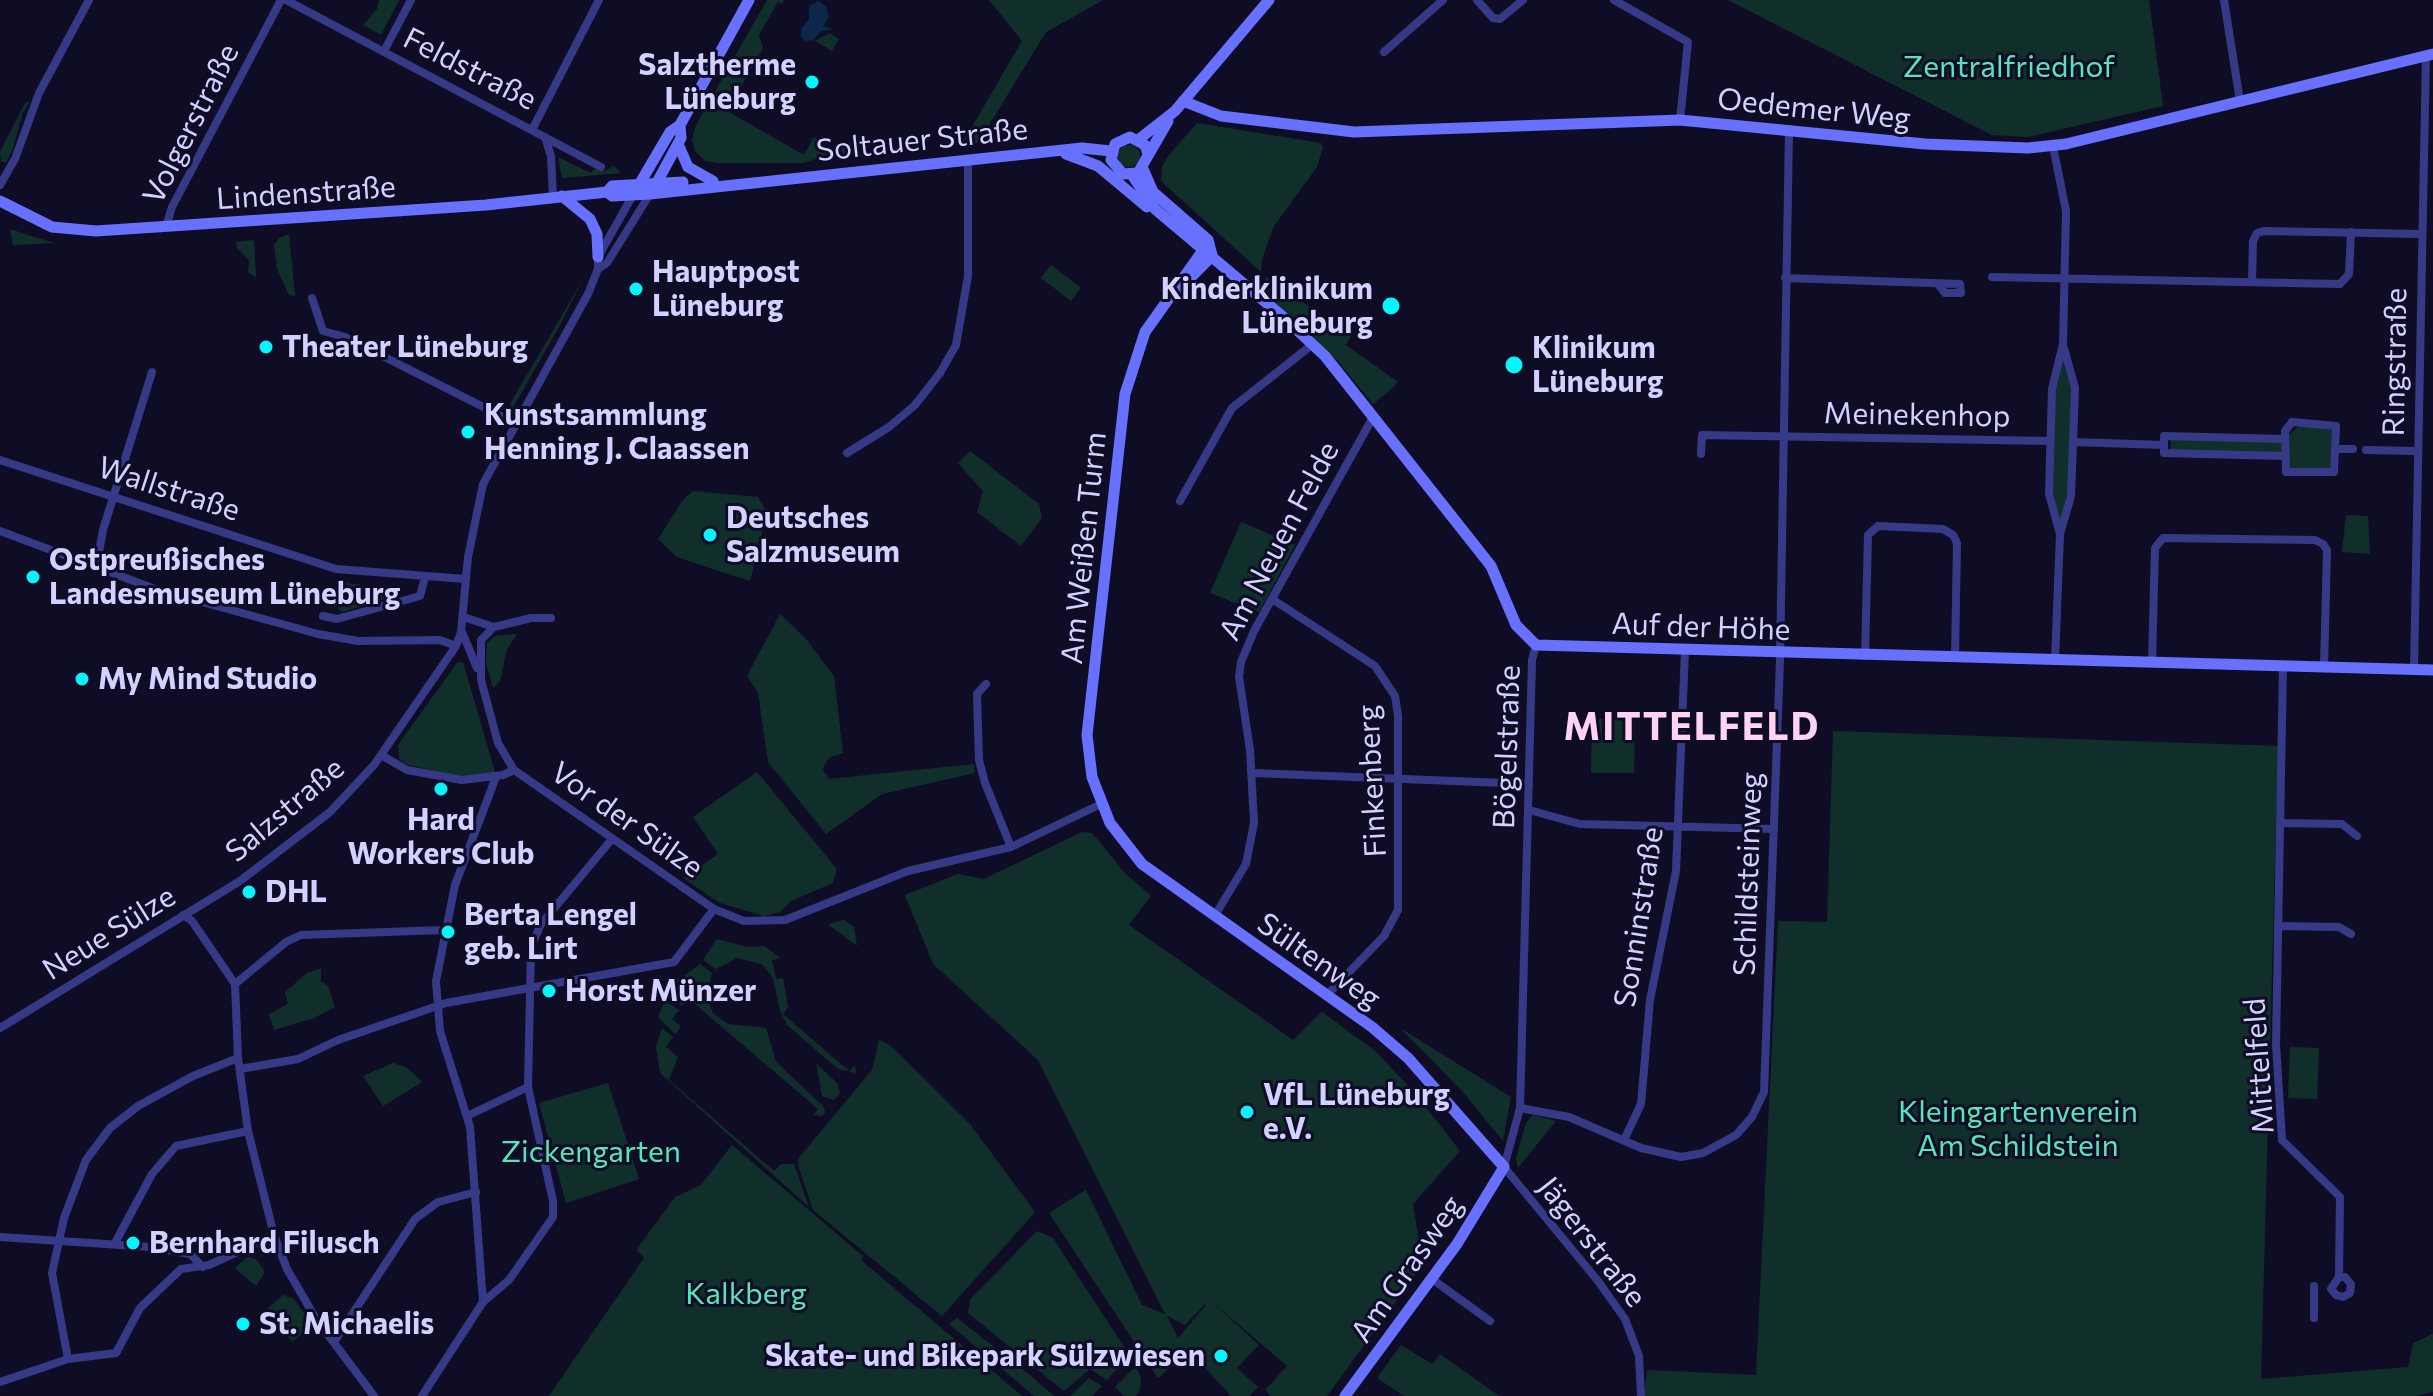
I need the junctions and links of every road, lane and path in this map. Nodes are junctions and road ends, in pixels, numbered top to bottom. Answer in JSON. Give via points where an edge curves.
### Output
{"nodes":[{"id":1,"x":89,"y":0,"type":"edge"},
{"id":2,"x":284,"y":0,"type":"edge"},
{"id":3,"x":411,"y":0,"type":"edge"},
{"id":4,"x":599,"y":0,"type":"edge"},
{"id":5,"x":749,"y":0,"type":"edge"},
{"id":6,"x":1269,"y":0,"type":"edge"},
{"id":7,"x":1443,"y":0,"type":"edge"},
{"id":8,"x":1477,"y":0,"type":"edge"},
{"id":9,"x":1523,"y":0,"type":"edge"},
{"id":10,"x":1614,"y":0,"type":"edge"},
{"id":11,"x":2224,"y":0,"type":"edge"},
{"id":12,"x":384,"y":51,"type":"junction"},
{"id":13,"x":1384,"y":52,"type":"dead end"},
{"id":14,"x":2430,"y":54,"type":"edge"},
{"id":15,"x":2240,"y":101,"type":"junction"},
{"id":16,"x":1179,"y":106,"type":"junction"},
{"id":17,"x":1680,"y":120,"type":"junction"},
{"id":18,"x":680,"y":125,"type":"junction"},
{"id":19,"x":533,"y":128,"type":"junction"},
{"id":20,"x":1789,"y":131,"type":"junction"},
{"id":21,"x":545,"y":137,"type":"junction"},
{"id":22,"x":1138,"y":140,"type":"junction"},
{"id":23,"x":678,"y":144,"type":"junction"},
{"id":24,"x":2053,"y":146,"type":"junction"},
{"id":25,"x":1049,"y":151,"type":"junction"},
{"id":26,"x":1111,"y":151,"type":"junction"},
{"id":27,"x":1148,"y":154,"type":"junction"},
{"id":28,"x":968,"y":160,"type":"junction"},
{"id":29,"x":601,"y":167,"type":"dead end"},
{"id":30,"x":1143,"y":169,"type":"junction"},
{"id":31,"x":1132,"y":175,"type":"junction"},
{"id":32,"x":713,"y":181,"type":"junction"},
{"id":33,"x":737,"y":184,"type":"junction"},
{"id":34,"x":0,"y":185,"type":"edge"},
{"id":35,"x":653,"y":189,"type":"junction"},
{"id":36,"x":636,"y":190,"type":"junction"},
{"id":37,"x":557,"y":197,"type":"junction"},
{"id":38,"x":0,"y":201,"type":"edge"},
{"id":39,"x":1158,"y":213,"type":"junction"},
{"id":40,"x":166,"y":227,"type":"junction"},
{"id":41,"x":2351,"y":232,"type":"junction"},
{"id":42,"x":2421,"y":234,"type":"junction"},
{"id":43,"x":1208,"y":252,"type":"junction"},
{"id":44,"x":1194,"y":260,"type":"junction"},
{"id":45,"x":598,"y":263,"type":"junction"},
{"id":46,"x":1992,"y":277,"type":"dead end"},
{"id":47,"x":1785,"y":278,"type":"junction"},
{"id":48,"x":2064,"y":278,"type":"junction"},
{"id":49,"x":2252,"y":281,"type":"junction"},
{"id":50,"x":1938,"y":284,"type":"dead end"},
{"id":51,"x":312,"y":298,"type":"dead end"},
{"id":52,"x":1163,"y":303,"type":"junction"},
{"id":53,"x":1313,"y":344,"type":"junction"},
{"id":54,"x":2063,"y":344,"type":"junction"},
{"id":55,"x":152,"y":372,"type":"dead end"},
{"id":56,"x":1372,"y":419,"type":"junction"},
{"id":57,"x":515,"y":423,"type":"junction"},
{"id":58,"x":1784,"y":438,"type":"junction"},
{"id":59,"x":2285,"y":439,"type":"junction"},
{"id":60,"x":2050,"y":441,"type":"junction"},
{"id":61,"x":2073,"y":442,"type":"junction"},
{"id":62,"x":2164,"y":445,"type":"junction"},
{"id":63,"x":2337,"y":449,"type":"junction"},
{"id":64,"x":2353,"y":449,"type":"dead end"},
{"id":65,"x":2366,"y":450,"type":"dead end"},
{"id":66,"x":2417,"y":451,"type":"junction"},
{"id":67,"x":847,"y":453,"type":"dead end"},
{"id":68,"x":1701,"y":454,"type":"dead end"},
{"id":69,"x":2284,"y":456,"type":"junction"},
{"id":70,"x":0,"y":460,"type":"edge"},
{"id":71,"x":115,"y":496,"type":"junction"},
{"id":72,"x":1180,"y":501,"type":"dead end"},
{"id":73,"x":0,"y":531,"type":"edge"},
{"id":74,"x":2060,"y":534,"type":"junction"},
{"id":75,"x":96,"y":568,"type":"junction"},
{"id":76,"x":425,"y":577,"type":"junction"},
{"id":77,"x":465,"y":579,"type":"junction"},
{"id":78,"x":1272,"y":599,"type":"junction"},
{"id":79,"x":323,"y":616,"type":"dead end"},
{"id":80,"x":463,"y":617,"type":"junction"},
{"id":81,"x":551,"y":618,"type":"dead end"},
{"id":82,"x":494,"y":627,"type":"junction"},
{"id":83,"x":461,"y":632,"type":"junction"},
{"id":84,"x":1536,"y":645,"type":"junction"},
{"id":85,"x":456,"y":646,"type":"junction"},
{"id":86,"x":1685,"y":650,"type":"junction"},
{"id":87,"x":1780,"y":653,"type":"junction"},
{"id":88,"x":1865,"y":656,"type":"junction"},
{"id":89,"x":1955,"y":658,"type":"junction"},
{"id":90,"x":2055,"y":660,"type":"junction"},
{"id":91,"x":2152,"y":663,"type":"junction"},
{"id":92,"x":2283,"y":666,"type":"junction"},
{"id":93,"x":2324,"y":667,"type":"junction"},
{"id":94,"x":2414,"y":669,"type":"junction"},
{"id":95,"x":2433,"y":670,"type":"edge"},
{"id":96,"x":481,"y":680,"type":"junction"},
{"id":97,"x":986,"y":684,"type":"dead end"},
{"id":98,"x":381,"y":755,"type":"junction"},
{"id":99,"x":514,"y":770,"type":"junction"},
{"id":100,"x":1253,"y":773,"type":"junction"},
{"id":101,"x":496,"y":777,"type":"junction"},
{"id":102,"x":1399,"y":780,"type":"junction"},
{"id":103,"x":1529,"y":784,"type":"junction"},
{"id":104,"x":1101,"y":804,"type":"junction"},
{"id":105,"x":1529,"y":810,"type":"junction"},
{"id":106,"x":2280,"y":823,"type":"junction"},
{"id":107,"x":1678,"y":827,"type":"junction"},
{"id":108,"x":1774,"y":829,"type":"junction"},
{"id":109,"x":2357,"y":836,"type":"dead end"},
{"id":110,"x":612,"y":839,"type":"junction"},
{"id":111,"x":1011,"y":847,"type":"junction"},
{"id":112,"x":202,"y":903,"type":"joint"},
{"id":113,"x":714,"y":909,"type":"junction"},
{"id":114,"x":183,"y":915,"type":"junction"},
{"id":115,"x":1214,"y":917,"type":"junction"},
{"id":116,"x":2278,"y":926,"type":"junction"},
{"id":117,"x":444,"y":930,"type":"junction"},
{"id":118,"x":2351,"y":934,"type":"dead end"},
{"id":119,"x":235,"y":984,"type":"junction"},
{"id":120,"x":531,"y":988,"type":"junction"},
{"id":121,"x":1327,"y":995,"type":"junction"},
{"id":122,"x":438,"y":1005,"type":"junction"},
{"id":123,"x":0,"y":1028,"type":"edge"},
{"id":124,"x":238,"y":1058,"type":"junction"},
{"id":125,"x":240,"y":1069,"type":"junction"},
{"id":126,"x":528,"y":1087,"type":"junction"},
{"id":127,"x":1520,"y":1108,"type":"junction"},
{"id":128,"x":467,"y":1116,"type":"junction"},
{"id":129,"x":248,"y":1131,"type":"junction"},
{"id":130,"x":1624,"y":1140,"type":"junction"},
{"id":131,"x":1504,"y":1167,"type":"junction"},
{"id":132,"x":476,"y":1192,"type":"junction"},
{"id":133,"x":274,"y":1235,"type":"junction"},
{"id":134,"x":0,"y":1237,"type":"edge"},
{"id":135,"x":57,"y":1240,"type":"junction"},
{"id":136,"x":115,"y":1243,"type":"junction"},
{"id":137,"x":206,"y":1266,"type":"junction"},
{"id":138,"x":2339,"y":1277,"type":"dead end"},
{"id":139,"x":1432,"y":1279,"type":"junction"},
{"id":140,"x":2314,"y":1286,"type":"dead end"},
{"id":141,"x":483,"y":1302,"type":"junction"},
{"id":142,"x":2314,"y":1318,"type":"dead end"},
{"id":143,"x":1490,"y":1321,"type":"dead end"},
{"id":144,"x":334,"y":1342,"type":"junction"},
{"id":145,"x":68,"y":1359,"type":"junction"},
{"id":146,"x":0,"y":1382,"type":"edge"},
{"id":147,"x":374,"y":1396,"type":"edge"},
{"id":148,"x":422,"y":1396,"type":"edge"},
{"id":149,"x":1345,"y":1396,"type":"edge"},
{"id":150,"x":1641,"y":1396,"type":"edge"}],
"edges":[{"from":1,"to":34,"type":"street","via":[[39,93]]},
{"from":2,"to":12,"type":"street","name":"Feldstraße"},
{"from":2,"to":40,"type":"street","name":"Volgerstraße"},
{"from":3,"to":12,"type":"street"},
{"from":4,"to":19,"type":"street"},
{"from":5,"to":18,"type":"main road"},
{"from":6,"to":16,"type":"main road","name":"Soltauer Straße"},
{"from":7,"to":13,"type":"street"},
{"from":8,"to":9,"type":"street","via":[[1500,19]]},
{"from":10,"to":17,"type":"street","via":[[1688,42]]},
{"from":11,"to":15,"type":"street"},
{"from":12,"to":19,"type":"street","name":"Feldstraße"},
{"from":14,"to":15,"type":"main road","name":"Oedemer Weg"},
{"from":14,"to":42,"type":"street","name":"Ringstraße"},
{"from":15,"to":24,"type":"main road","name":"Oedemer Weg"},
{"from":16,"to":17,"type":"main road","name":"Oedemer Weg","via":[[1221,116],[1373,133]]},
{"from":16,"to":22,"type":"main road","name":"Soltauer Straße"},
{"from":16,"to":27,"type":"main road","name":"Soltauer Straße"},
{"from":17,"to":20,"type":"main road","name":"Oedemer Weg"},
{"from":18,"to":23,"type":"main road"},
{"from":18,"to":36,"type":"main road","via":[[670,132]]},
{"from":19,"to":21,"type":"street","name":"Feldstraße"},
{"from":20,"to":24,"type":"main road","name":"Oedemer Weg","via":[[1925,144]]},
{"from":20,"to":47,"type":"street","name":"Schildsteinweg"},
{"from":21,"to":29,"type":"street","name":"Feldstraße"},
{"from":21,"to":37,"type":"street","name":"Feldstraße"},
{"from":22,"to":26,"type":"main road","name":"Soltauer Straße","via":[[1122,139]]},
{"from":22,"to":27,"type":"main road"},
{"from":23,"to":32,"type":"main road","via":[[688,167]]},
{"from":23,"to":35,"type":"main road"},
{"from":24,"to":48,"type":"street","via":[[2066,211]]},
{"from":25,"to":26,"type":"main road","name":"Soltauer Straße"},
{"from":25,"to":28,"type":"main road","name":"Soltauer Straße"},
{"from":25,"to":39,"type":"main road","name":"Bögelstraße","via":[[1098,166]]},
{"from":26,"to":31,"type":"main road","via":[[1115,169]]},
{"from":27,"to":30,"type":"main road","name":"Soltauer Straße"},
{"from":28,"to":33,"type":"main road","name":"Soltauer Straße"},
{"from":28,"to":67,"type":"street","via":[[969,263],[956,345],[915,405]]},
{"from":30,"to":31,"type":"main road"},
{"from":30,"to":43,"type":"main road","name":"Bögelstraße","via":[[1153,192],[1208,240]]},
{"from":31,"to":39,"type":"main road","name":"Bögelstraße"},
{"from":32,"to":33,"type":"main road","name":"Soltauer Straße"},
{"from":32,"to":35,"type":"main road","name":"Soltauer Straße"},
{"from":33,"to":35,"type":"main road","name":"Soltauer Straße"},
{"from":35,"to":36,"type":"main road","name":"Lindenstraße"},
{"from":35,"to":45,"type":"street","via":[[607,263]]},
{"from":36,"to":37,"type":"main road","name":"Lindenstraße"},
{"from":36,"to":45,"type":"street"},
{"from":37,"to":40,"type":"main road","name":"Lindenstraße"},
{"from":37,"to":45,"type":"main road","via":[[590,219],[597,234]]},
{"from":38,"to":40,"type":"main road","name":"Lindenstraße","via":[[52,227]]},
{"from":39,"to":43,"type":"main road","name":"Bögelstraße"},
{"from":39,"to":44,"type":"main road","name":"Bögelstraße","via":[[1189,242]]},
{"from":41,"to":42,"type":"street"},
{"from":41,"to":49,"type":"street","via":[[2257,233]]},
{"from":41,"to":49,"type":"street","via":[[2349,274],[2340,284]]},
{"from":42,"to":66,"type":"street","name":"Ringstraße"},
{"from":43,"to":44,"type":"main road","name":"Am Weißen Turm"},
{"from":43,"to":52,"type":"main road","name":"Am Weißen Turm"},
{"from":43,"to":53,"type":"main road","name":"Bögelstraße"},
{"from":44,"to":52,"type":"main road","name":"Am Weißen Turm"},
{"from":45,"to":57,"type":"street","name":"Salzstraße"},
{"from":46,"to":48,"type":"street"},
{"from":47,"to":50,"type":"street"},
{"from":47,"to":58,"type":"street","name":"Schildsteinweg"},
{"from":48,"to":49,"type":"street"},
{"from":48,"to":54,"type":"street"},
{"from":51,"to":57,"type":"street","via":[[323,331],[345,337]]},
{"from":52,"to":104,"type":"main road","name":"Am Weißen Turm","via":[[1138,349],[1125,394],[1087,735]]},
{"from":53,"to":56,"type":"main road","name":"Bögelstraße"},
{"from":53,"to":72,"type":"street","via":[[1232,408]]},
{"from":54,"to":60,"type":"street","via":[[2052,389]]},
{"from":54,"to":61,"type":"street","via":[[2075,388]]},
{"from":55,"to":71,"type":"street"},
{"from":56,"to":78,"type":"street","name":"Am Neuen Felde"},
{"from":56,"to":84,"type":"main road","name":"Bögelstraße","via":[[1491,566],[1516,625]]},
{"from":57,"to":77,"type":"street","name":"Salzstraße","via":[[483,484]]},
{"from":58,"to":60,"type":"street","name":"Meinekenhop"},
{"from":58,"to":68,"type":"street","via":[[1702,435]]},
{"from":58,"to":87,"type":"street","name":"Schildsteinweg"},
{"from":59,"to":62,"type":"street","via":[[2164,436]]},
{"from":59,"to":63,"type":"street","via":[[2292,422],[2330,423],[2338,430]]},
{"from":59,"to":69,"type":"street"},
{"from":60,"to":74,"type":"street","via":[[2049,494]]},
{"from":61,"to":62,"type":"street"},
{"from":61,"to":74,"type":"street","via":[[2071,496]]},
{"from":62,"to":69,"type":"street","via":[[2164,453]]},
{"from":63,"to":64,"type":"street"},
{"from":63,"to":69,"type":"street","via":[[2337,467],[2328,474],[2289,474]]},
{"from":65,"to":66,"type":"street"},
{"from":66,"to":94,"type":"street","name":"Ringstraße"},
{"from":70,"to":71,"type":"street","name":"Wallstraße"},
{"from":71,"to":75,"type":"street"},
{"from":71,"to":76,"type":"street","name":"Wallstraße","via":[[329,568]]},
{"from":73,"to":75,"type":"street"},
{"from":74,"to":90,"type":"street"},
{"from":75,"to":85,"type":"street","via":[[332,637],[388,643],[440,640]]},
{"from":76,"to":77,"type":"street","name":"Wallstraße"},
{"from":76,"to":79,"type":"street","via":[[420,596],[337,619]]},
{"from":77,"to":80,"type":"street","name":"Salzstraße"},
{"from":78,"to":100,"type":"street","name":"Am Neuen Felde","via":[[1246,647],[1239,677]]},
{"from":78,"to":102,"type":"street","name":"Finkenberg","via":[[1358,651],[1387,681],[1398,716]]},
{"from":80,"to":82,"type":"street"},
{"from":80,"to":83,"type":"street","name":"Salzstraße"},
{"from":81,"to":82,"type":"street"},
{"from":82,"to":96,"type":"street","via":[[481,640]]},
{"from":83,"to":85,"type":"street","name":"Salzstraße"},
{"from":83,"to":96,"type":"street"},
{"from":84,"to":86,"type":"main road","name":"Auf der Höhe"},
{"from":84,"to":103,"type":"street","name":"Bögelstraße"},
{"from":85,"to":98,"type":"street","name":"Salzstraße"},
{"from":86,"to":87,"type":"main road","name":"Auf der Höhe"},
{"from":86,"to":107,"type":"street","name":"Sonninstraße"},
{"from":87,"to":88,"type":"main road","name":"Auf der Höhe"},
{"from":87,"to":108,"type":"street","name":"Schildsteinweg"},
{"from":88,"to":89,"type":"main road","name":"Auf der Höhe"},
{"from":88,"to":89,"type":"street","via":[[1868,535],[1878,526],[1943,529],[1953,535]]},
{"from":89,"to":90,"type":"main road","name":"Auf der Höhe"},
{"from":90,"to":91,"type":"main road","name":"Auf der Höhe"},
{"from":91,"to":92,"type":"main road","name":"Auf der Höhe"},
{"from":91,"to":93,"type":"street","via":[[2155,548],[2163,538],[2315,540],[2327,550]]},
{"from":92,"to":93,"type":"main road","name":"Auf der Höhe"},
{"from":92,"to":106,"type":"street","name":"Mittelfeld"},
{"from":93,"to":94,"type":"main road","name":"Auf der Höhe"},
{"from":94,"to":95,"type":"main road","name":"Auf der Höhe"},
{"from":96,"to":99,"type":"street","via":[[498,743]]},
{"from":97,"to":111,"type":"street","via":[[977,694],[979,760]]},
{"from":98,"to":101,"type":"street","via":[[396,766],[444,778]]},
{"from":98,"to":112,"type":"street","name":"Salzstraße","via":[[330,812],[240,881]]},
{"from":99,"to":101,"type":"street"},
{"from":99,"to":110,"type":"street","name":"Vor der Sülze"},
{"from":100,"to":102,"type":"street"},
{"from":100,"to":115,"type":"street","name":"Am Neuen Felde","via":[[1254,823],[1246,864]]},
{"from":101,"to":117,"type":"street","via":[[455,885]]},
{"from":102,"to":103,"type":"street"},
{"from":102,"to":121,"type":"street","name":"Finkenberg","via":[[1398,910],[1384,936]]},
{"from":103,"to":105,"type":"street","name":"Bögelstraße"},
{"from":104,"to":111,"type":"street","name":"Vor der Sülze"},
{"from":104,"to":115,"type":"main road","name":"Sültenweg","via":[[1120,840],[1142,864]]},
{"from":105,"to":107,"type":"street","via":[[1580,824]]},
{"from":105,"to":127,"type":"street","name":"Bögelstraße"},
{"from":106,"to":109,"type":"street","via":[[2342,824]]},
{"from":106,"to":116,"type":"street","name":"Mittelfeld"},
{"from":107,"to":108,"type":"street"},
{"from":107,"to":130,"type":"street","name":"Sonninstraße","via":[[1674,888],[1650,1000],[1641,1104]]},
{"from":108,"to":130,"type":"street","name":"Schildsteinweg","via":[[1766,1082],[1752,1117],[1736,1135],[1703,1153],[1681,1157]]},
{"from":110,"to":113,"type":"street","name":"Vor der Sülze"},
{"from":110,"to":120,"type":"street","via":[[535,936]]},
{"from":111,"to":113,"type":"street","name":"Vor der Sülze","via":[[908,871],[785,920],[744,921]]},
{"from":112,"to":114,"type":"street","name":"Neue Sülze"},
{"from":113,"to":120,"type":"street","via":[[674,962]]},
{"from":114,"to":119,"type":"street"},
{"from":114,"to":123,"type":"street","name":"Neue Sülze"},
{"from":115,"to":121,"type":"main road","name":"Sültenweg"},
{"from":116,"to":118,"type":"street","via":[[2339,927]]},
{"from":116,"to":138,"type":"street","name":"Mittelfeld","via":[[2276,1044],[2282,1140],[2340,1197]]},
{"from":117,"to":119,"type":"street","via":[[301,935]]},
{"from":117,"to":122,"type":"street"},
{"from":119,"to":124,"type":"street"},
{"from":120,"to":122,"type":"street"},
{"from":120,"to":126,"type":"street"},
{"from":121,"to":131,"type":"main road","name":"Sültenweg","via":[[1408,1058]]},
{"from":122,"to":125,"type":"street","via":[[298,1059]]},
{"from":122,"to":128,"type":"street","via":[[440,1031]]},
{"from":124,"to":125,"type":"street"},
{"from":124,"to":135,"type":"street","via":[[138,1106],[110,1128],[82,1167]]},
{"from":125,"to":129,"type":"street"},
{"from":126,"to":128,"type":"street"},
{"from":126,"to":141,"type":"street","via":[[554,1209],[514,1274]]},
{"from":127,"to":130,"type":"street","via":[[1569,1117]]},
{"from":127,"to":131,"type":"street","name":"Bögelstraße"},
{"from":128,"to":132,"type":"street"},
{"from":129,"to":133,"type":"street"},
{"from":129,"to":136,"type":"street","via":[[176,1146],[152,1174]]},
{"from":131,"to":139,"type":"main road","name":"Am Grasweg"},
{"from":131,"to":150,"type":"street","name":"Jägerstraße","via":[[1625,1319],[1639,1356]]},
{"from":132,"to":141,"type":"street"},
{"from":132,"to":144,"type":"street","via":[[438,1202],[415,1219]]},
{"from":133,"to":137,"type":"street"},
{"from":133,"to":144,"type":"street","via":[[299,1292]]},
{"from":134,"to":135,"type":"street"},
{"from":135,"to":136,"type":"street"},
{"from":135,"to":145,"type":"street","via":[[53,1291]]},
{"from":136,"to":137,"type":"street","via":[[190,1254]]},
{"from":137,"to":145,"type":"street","via":[[181,1269],[147,1300],[116,1353]]},
{"from":139,"to":143,"type":"street"},
{"from":139,"to":149,"type":"main road","name":"Am Grasweg"},
{"from":140,"to":142,"type":"street"},
{"from":141,"to":148,"type":"street"},
{"from":144,"to":147,"type":"street"},
{"from":145,"to":146,"type":"street"}]}
